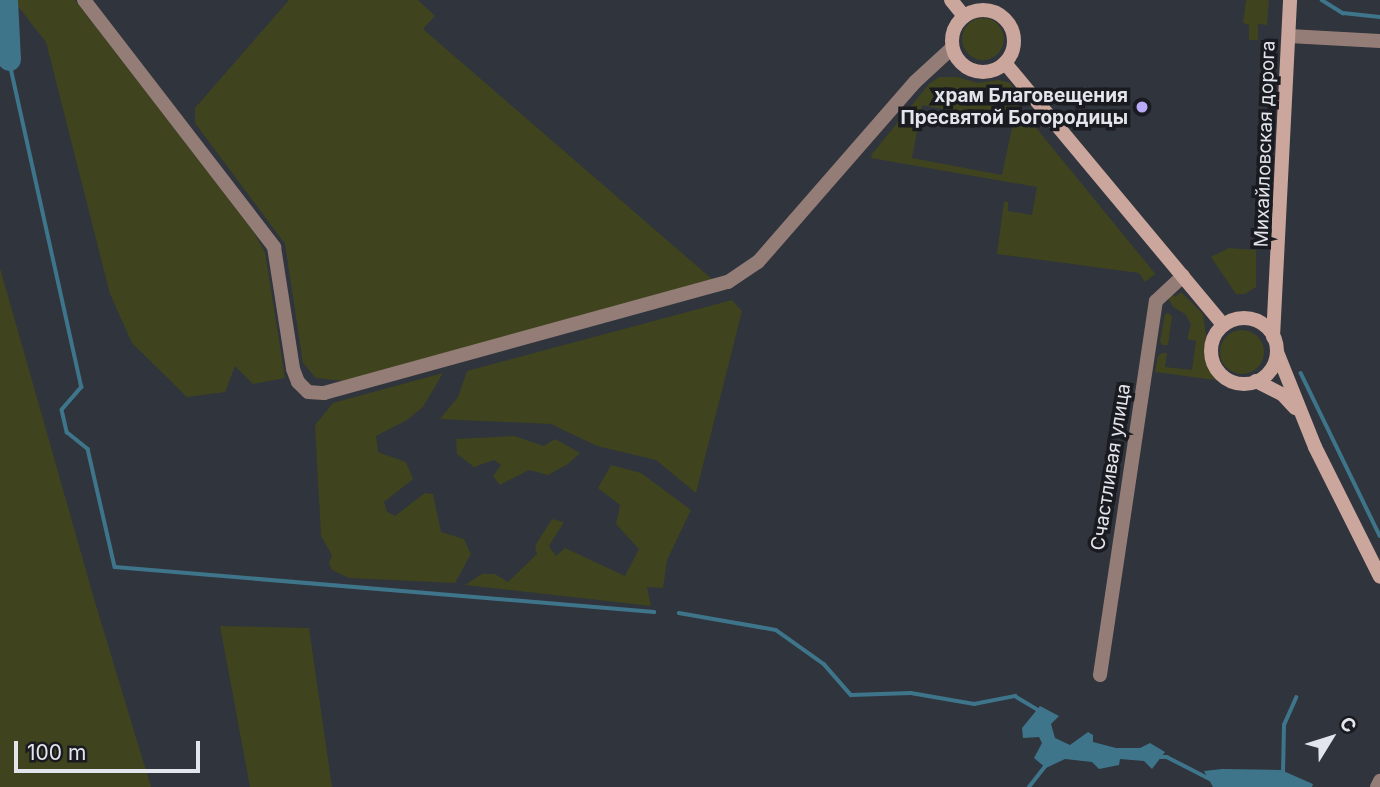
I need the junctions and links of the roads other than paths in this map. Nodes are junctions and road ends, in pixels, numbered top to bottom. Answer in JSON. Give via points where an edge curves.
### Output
{"nodes":[{"id":1,"x":84,"y":0,"type":"edge"},
{"id":2,"x":951,"y":0,"type":"edge"},
{"id":3,"x":1290,"y":0,"type":"edge"},
{"id":4,"x":964,"y":16,"type":"junction"},
{"id":5,"x":1289,"y":36,"type":"junction"},
{"id":6,"x":1380,"y":41,"type":"edge"},
{"id":7,"x":952,"y":47,"type":"junction"},
{"id":8,"x":1005,"y":63,"type":"junction"},
{"id":9,"x":1183,"y":276,"type":"junction"},
{"id":10,"x":1277,"y":289,"type":"junction"},
{"id":11,"x":1245,"y":318,"type":"junction"},
{"id":12,"x":1223,"y":326,"type":"junction"},
{"id":13,"x":1273,"y":337,"type":"junction"},
{"id":14,"x":1277,"y":352,"type":"junction"},
{"id":15,"x":1256,"y":381,"type":"junction"},
{"id":16,"x":1301,"y":415,"type":"junction"},
{"id":17,"x":1380,"y":578,"type":"edge"},
{"id":18,"x":1100,"y":676,"type":"dead end"},
{"id":19,"x":1380,"y":781,"type":"edge"},
{"id":20,"x":1377,"y":787,"type":"edge"}],
"edges":[{"from":1,"to":7,"type":"street","via":[[274,247],[293,369],[308,391],[324,393],[728,282],[758,262],[915,82]]},
{"from":2,"to":4,"type":"street"},
{"from":3,"to":5,"type":"street","name":"Михайловская дорога"},
{"from":4,"to":7,"type":"street","via":[[954,30]]},
{"from":4,"to":8,"type":"street","via":[[988,9],[1009,22],[1015,44]]},
{"from":5,"to":6,"type":"street"},
{"from":5,"to":10,"type":"street","name":"Михайловская дорога"},
{"from":7,"to":8,"type":"street","via":[[970,69],[993,71]]},
{"from":8,"to":9,"type":"street"},
{"from":9,"to":12,"type":"street"},
{"from":9,"to":18,"type":"street","name":"Счастливая улица","via":[[1156,301]]},
{"from":10,"to":11,"type":"street","via":[[1266,308]]},
{"from":10,"to":13,"type":"street","name":"Михайловская дорога"},
{"from":11,"to":12,"type":"street"},
{"from":11,"to":13,"type":"street","via":[[1265,326]]},
{"from":12,"to":15,"type":"street","via":[[1212,344],[1215,367],[1233,382]]},
{"from":13,"to":14,"type":"street"},
{"from":14,"to":15,"type":"street","via":[[1271,370]]},
{"from":14,"to":16,"type":"street"},
{"from":15,"to":16,"type":"street","via":[[1283,395]]},
{"from":16,"to":17,"type":"street"},
{"from":19,"to":20,"type":"street"}]}
